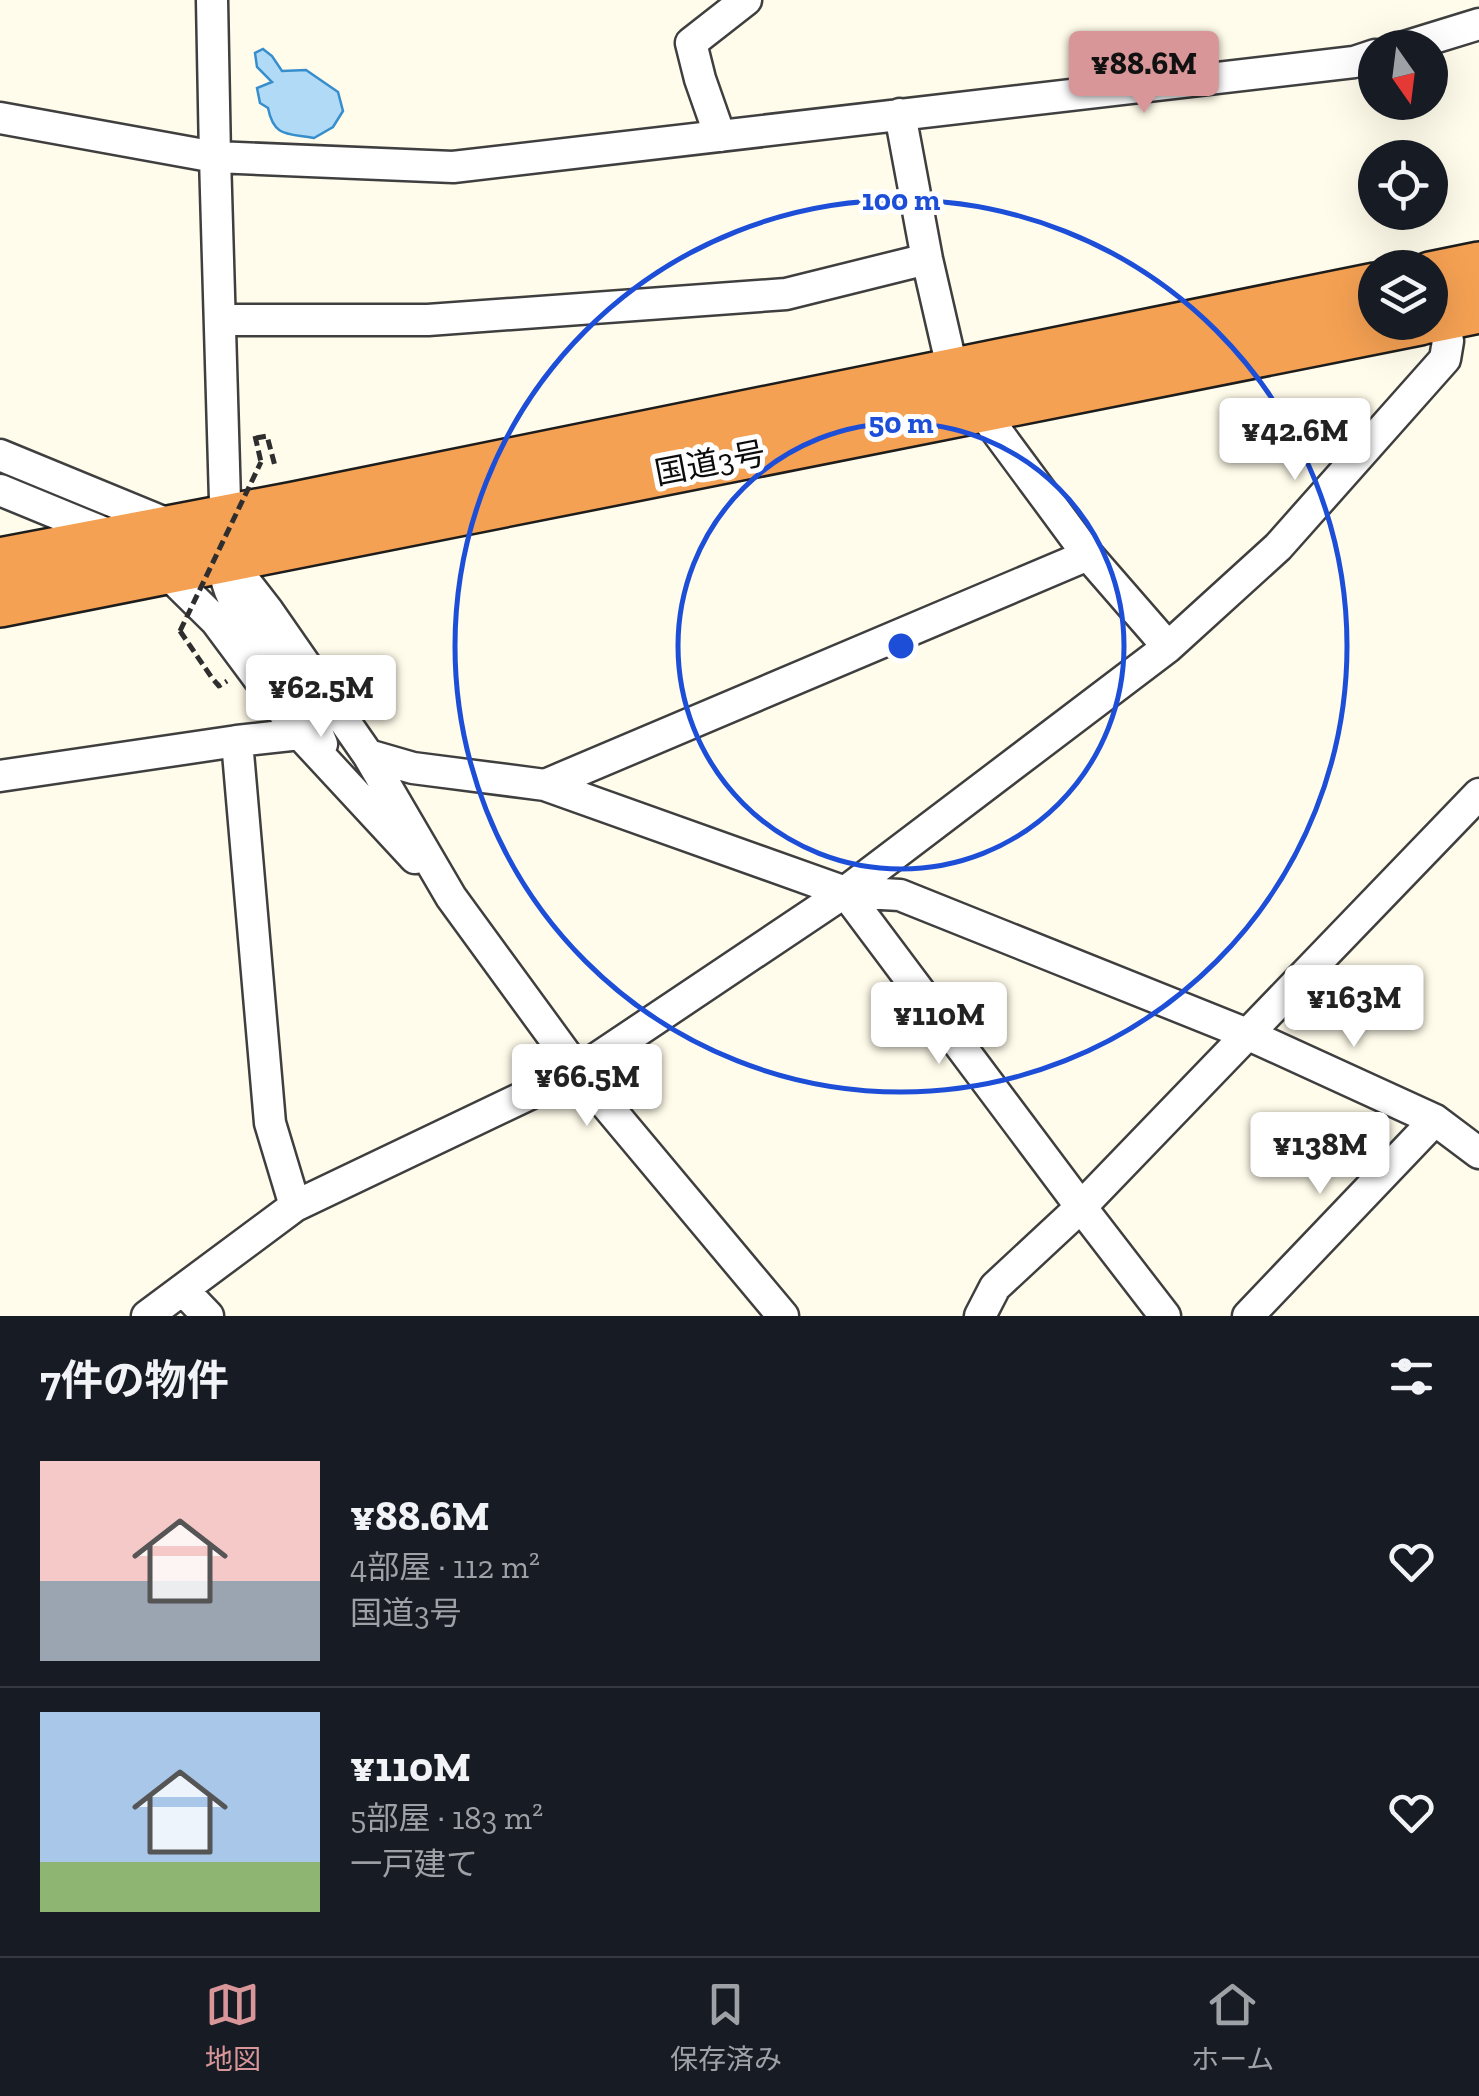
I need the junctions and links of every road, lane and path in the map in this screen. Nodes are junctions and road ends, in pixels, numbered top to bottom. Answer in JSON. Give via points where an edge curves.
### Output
{"nodes":[{"id":1,"x":212,"y":0,"type":"edge"},
{"id":2,"x":746,"y":0,"type":"edge"},
{"id":3,"x":1479,"y":24,"type":"edge"},
{"id":4,"x":1448,"y":34,"type":"edge"},
{"id":5,"x":1358,"y":61,"type":"edge"},
{"id":6,"x":900,"y":114,"type":"junction"},
{"id":7,"x":0,"y":118,"type":"edge"},
{"id":8,"x":720,"y":136,"type":"junction"},
{"id":9,"x":216,"y":157,"type":"junction"},
{"id":10,"x":927,"y":259,"type":"junction"},
{"id":11,"x":1479,"y":265,"type":"edge"},
{"id":12,"x":1448,"y":271,"type":"edge"},
{"id":13,"x":1358,"y":289,"type":"edge"},
{"id":14,"x":221,"y":320,"type":"junction"},
{"id":15,"x":1358,"y":335,"type":"edge"},
{"id":16,"x":1448,"y":340,"type":"edge"},
{"id":17,"x":953,"y":372,"type":"junction"},
{"id":18,"x":979,"y":410,"type":"junction"},
{"id":19,"x":256,"y":438,"type":"dead end"},
{"id":20,"x":0,"y":454,"type":"edge"},
{"id":21,"x":260,"y":462,"type":"dead end"},
{"id":22,"x":272,"y":488,"type":"junction"},
{"id":23,"x":0,"y":490,"type":"edge"},
{"id":24,"x":175,"y":527,"type":"junction"},
{"id":25,"x":116,"y":538,"type":"junction"},
{"id":26,"x":226,"y":538,"type":"junction"},
{"id":27,"x":302,"y":544,"type":"junction"},
{"id":28,"x":1088,"y":555,"type":"junction"},
{"id":29,"x":166,"y":570,"type":"junction"},
{"id":30,"x":2,"y":599,"type":"edge"},
{"id":31,"x":268,"y":612,"type":"junction"},
{"id":32,"x":1168,"y":647,"type":"junction"},
{"id":33,"x":228,"y":680,"type":"dead end"},
{"id":34,"x":300,"y":734,"type":"junction"},
{"id":35,"x":237,"y":742,"type":"junction"},
{"id":36,"x":368,"y":755,"type":"junction"},
{"id":37,"x":332,"y":770,"type":"junction"},
{"id":38,"x":0,"y":776,"type":"edge"},
{"id":39,"x":545,"y":785,"type":"junction"},
{"id":40,"x":1479,"y":794,"type":"edge"},
{"id":41,"x":845,"y":892,"type":"junction"},
{"id":42,"x":451,"y":896,"type":"junction"},
{"id":43,"x":1248,"y":1034,"type":"junction"},
{"id":44,"x":578,"y":1071,"type":"junction"},
{"id":45,"x":1436,"y":1120,"type":"junction"},
{"id":46,"x":1479,"y":1153,"type":"edge"},
{"id":47,"x":295,"y":1206,"type":"junction"},
{"id":48,"x":1081,"y":1208,"type":"junction"},
{"id":49,"x":183,"y":1290,"type":"junction"},
{"id":50,"x":765,"y":1309,"type":"edge"},
{"id":51,"x":147,"y":1316,"type":"edge"},
{"id":52,"x":208,"y":1316,"type":"edge"},
{"id":53,"x":980,"y":1316,"type":"edge"},
{"id":54,"x":1165,"y":1316,"type":"edge"},
{"id":55,"x":1248,"y":1316,"type":"edge"}],
"edges":[{"from":1,"to":9,"type":"street"},
{"from":2,"to":8,"type":"street","via":[[691,43]]},
{"from":3,"to":4,"type":"street"},
{"from":5,"to":6,"type":"street"},
{"from":6,"to":8,"type":"street"},
{"from":6,"to":10,"type":"street"},
{"from":7,"to":9,"type":"street"},
{"from":8,"to":9,"type":"street","via":[[452,167]]},
{"from":9,"to":14,"type":"street"},
{"from":10,"to":14,"type":"street","via":[[786,294],[428,320]]},
{"from":10,"to":17,"type":"street"},
{"from":11,"to":12,"type":"highway"},
{"from":13,"to":17,"type":"highway","name":"国道3号"},
{"from":14,"to":26,"type":"street"},
{"from":15,"to":18,"type":"highway","name":"国道3号"},
{"from":16,"to":32,"type":"street","via":[[1446,358],[1278,546]]},
{"from":17,"to":18,"type":"street"},
{"from":17,"to":22,"type":"highway","name":"国道3号"},
{"from":18,"to":27,"type":"highway","name":"国道3号"},
{"from":18,"to":28,"type":"street"},
{"from":19,"to":22,"type":"path","via":[[267,436]]},
{"from":20,"to":24,"type":"street"},
{"from":21,"to":33,"type":"path","bridge":true,"via":[[180,631],[219,686]]},
{"from":22,"to":26,"type":"highway","name":"国道3号"},
{"from":23,"to":25,"type":"street"},
{"from":24,"to":25,"type":"highway","name":"国道3号"},
{"from":24,"to":26,"type":"highway","name":"国道3号"},
{"from":25,"to":29,"type":"street"},
{"from":25,"to":30,"type":"highway","name":"国道3号"},
{"from":26,"to":27,"type":"highway","name":"国道3号"},
{"from":26,"to":29,"type":"highway","name":"国道3号"},
{"from":26,"to":31,"type":"street"},
{"from":26,"to":37,"type":"street","via":[[230,592],[300,692]]},
{"from":27,"to":31,"type":"street","via":[[268,573]]},
{"from":28,"to":32,"type":"street"},
{"from":28,"to":39,"type":"street"},
{"from":29,"to":30,"type":"highway","name":"国道3号"},
{"from":29,"to":34,"type":"street","via":[[216,621]]},
{"from":31,"to":36,"type":"street"},
{"from":32,"to":41,"type":"street"},
{"from":34,"to":35,"type":"street"},
{"from":34,"to":37,"type":"street"},
{"from":35,"to":38,"type":"street"},
{"from":35,"to":47,"type":"street","via":[[270,1123]]},
{"from":36,"to":39,"type":"street","via":[[413,768]]},
{"from":36,"to":42,"type":"street"},
{"from":37,"to":42,"type":"street"},
{"from":39,"to":41,"type":"street"},
{"from":40,"to":43,"type":"street"},
{"from":41,"to":43,"type":"street","via":[[900,895]]},
{"from":41,"to":44,"type":"street"},
{"from":41,"to":48,"type":"street"},
{"from":42,"to":44,"type":"street"},
{"from":43,"to":45,"type":"street"},
{"from":43,"to":48,"type":"street"},
{"from":44,"to":47,"type":"street"},
{"from":44,"to":50,"type":"street"},
{"from":45,"to":46,"type":"street"},
{"from":45,"to":55,"type":"street"},
{"from":47,"to":49,"type":"street"},
{"from":48,"to":53,"type":"street","via":[[995,1288]]},
{"from":48,"to":54,"type":"street"},
{"from":49,"to":51,"type":"street"},
{"from":49,"to":52,"type":"street"}]}
